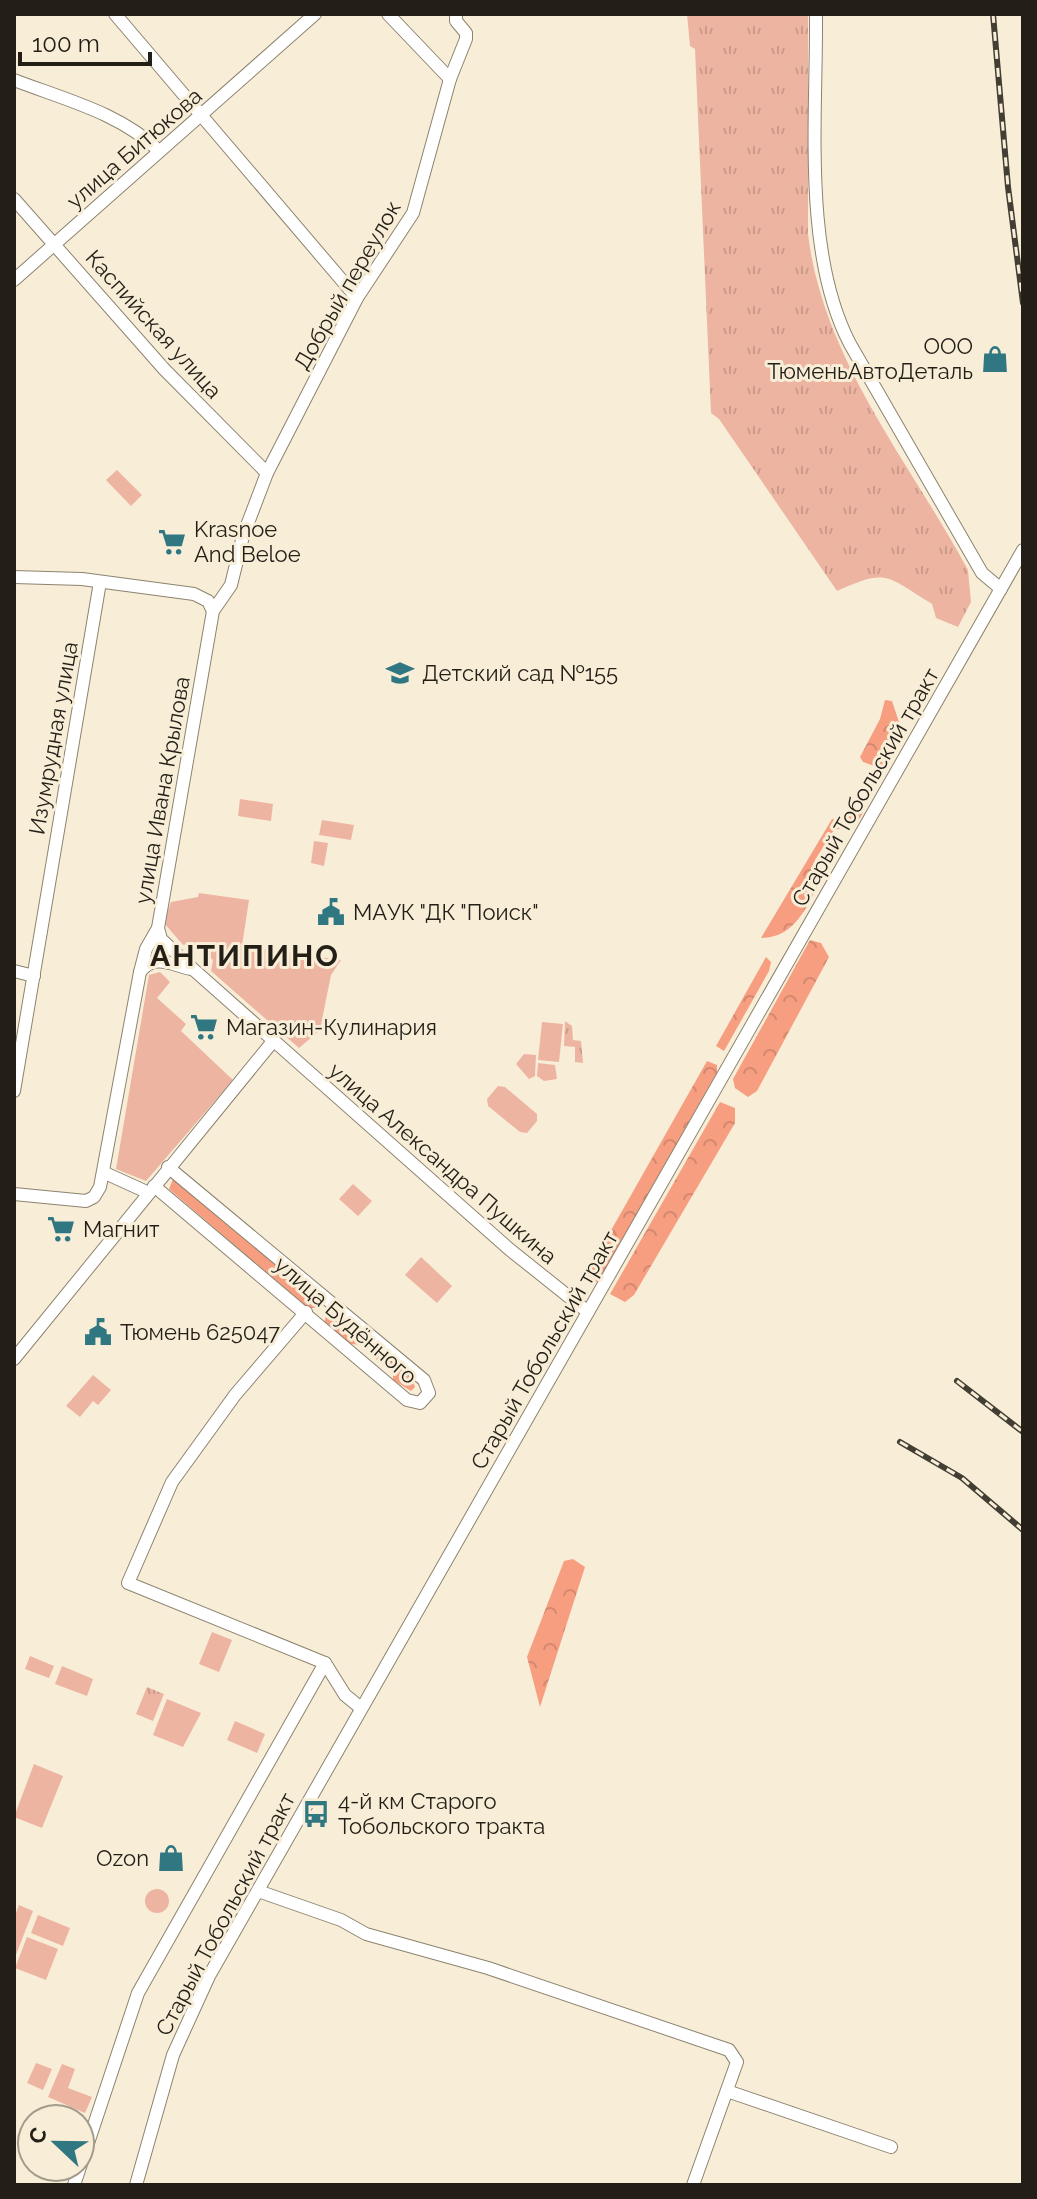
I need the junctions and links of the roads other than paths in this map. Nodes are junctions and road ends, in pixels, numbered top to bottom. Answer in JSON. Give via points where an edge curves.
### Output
{"nodes":[{"id":1,"x":115,"y":14,"type":"edge"},
{"id":2,"x":315,"y":14,"type":"edge"},
{"id":3,"x":388,"y":14,"type":"edge"},
{"id":4,"x":456,"y":14,"type":"edge"},
{"id":5,"x":816,"y":14,"type":"edge"},
{"id":6,"x":450,"y":79,"type":"junction"},
{"id":7,"x":14,"y":80,"type":"edge"},
{"id":8,"x":201,"y":116,"type":"junction"},
{"id":9,"x":159,"y":151,"type":"junction"},
{"id":10,"x":14,"y":199,"type":"edge"},
{"id":11,"x":55,"y":244,"type":"junction"},
{"id":12,"x":14,"y":280,"type":"edge"},
{"id":13,"x":357,"y":298,"type":"junction"},
{"id":14,"x":267,"y":473,"type":"junction"},
{"id":15,"x":1023,"y":550,"type":"edge"},
{"id":16,"x":14,"y":577,"type":"edge"},
{"id":17,"x":100,"y":582,"type":"junction"},
{"id":18,"x":1001,"y":589,"type":"junction"},
{"id":19,"x":213,"y":611,"type":"junction"},
{"id":20,"x":158,"y":928,"type":"junction"},
{"id":21,"x":194,"y":970,"type":"junction"},
{"id":22,"x":14,"y":971,"type":"edge"},
{"id":23,"x":140,"y":972,"type":"junction"},
{"id":24,"x":34,"y":976,"type":"junction"},
{"id":25,"x":274,"y":1040,"type":"junction"},
{"id":26,"x":14,"y":1091,"type":"edge"},
{"id":27,"x":168,"y":1167,"type":"junction"},
{"id":28,"x":105,"y":1173,"type":"junction"},
{"id":29,"x":151,"y":1189,"type":"junction"},
{"id":30,"x":14,"y":1194,"type":"edge"},
{"id":31,"x":306,"y":1312,"type":"junction"},
{"id":32,"x":588,"y":1312,"type":"junction"},
{"id":33,"x":14,"y":1359,"type":"edge"},
{"id":34,"x":325,"y":1663,"type":"junction"},
{"id":35,"x":361,"y":1708,"type":"junction"},
{"id":36,"x":258,"y":1891,"type":"junction"},
{"id":37,"x":727,"y":2091,"type":"junction"},
{"id":38,"x":891,"y":2147,"type":"dead end"},
{"id":39,"x":74,"y":2185,"type":"edge"},
{"id":40,"x":136,"y":2185,"type":"edge"},
{"id":41,"x":693,"y":2185,"type":"edge"}],
"edges":[{"from":1,"to":8,"type":"street"},
{"from":2,"to":8,"type":"street","name":"улица Битюкова"},
{"from":3,"to":6,"type":"street"},
{"from":4,"to":6,"type":"street","name":"Добрый переулок","via":[[466,39]]},
{"from":5,"to":18,"type":"street","via":[[818,218],[833,306],[982,573]]},
{"from":6,"to":13,"type":"street","name":"Добрый переулок","via":[[413,213]]},
{"from":7,"to":9,"type":"street","via":[[93,110],[142,134]]},
{"from":8,"to":9,"type":"street","name":"улица Битюкова"},
{"from":8,"to":13,"type":"street"},
{"from":9,"to":11,"type":"street","name":"улица Битюкова"},
{"from":10,"to":11,"type":"street","name":"Каспийская улица"},
{"from":11,"to":12,"type":"street","name":"улица Битюкова"},
{"from":11,"to":14,"type":"street","name":"Каспийская улица","via":[[164,369]]},
{"from":13,"to":14,"type":"street","name":"Добрый переулок"},
{"from":14,"to":19,"type":"street","name":"Добрый переулок","via":[[231,585]]},
{"from":15,"to":18,"type":"street","name":"Старый Тобольский тракт"},
{"from":16,"to":17,"type":"street"},
{"from":17,"to":19,"type":"street","via":[[194,594],[208,601]]},
{"from":17,"to":24,"type":"street","name":"Изумрудная улица"},
{"from":18,"to":32,"type":"street","name":"Старый Тобольский тракт"},
{"from":19,"to":20,"type":"street","name":"улица Ивана Крылова"},
{"from":20,"to":21,"type":"street","name":"улица Александра Пушкина","via":[[161,939]]},
{"from":20,"to":23,"type":"street","name":"улица Ивана Крылова"},
{"from":21,"to":23,"type":"street","via":[[155,961]]},
{"from":21,"to":25,"type":"street","name":"улица Александра Пушкина"},
{"from":22,"to":24,"type":"street"},
{"from":23,"to":28,"type":"street","name":"улица Ивана Крылова"},
{"from":24,"to":26,"type":"street","name":"Изумрудная улица"},
{"from":25,"to":27,"type":"street"},
{"from":25,"to":32,"type":"street","name":"улица Александра Пушкина","via":[[487,1230]]},
{"from":27,"to":29,"type":"street"},
{"from":27,"to":31,"type":"street","name":"улица Будённого","via":[[424,1380],[426,1399],[407,1400]]},
{"from":28,"to":29,"type":"street","name":"улица Будённого"},
{"from":28,"to":30,"type":"street","via":[[94,1197],[86,1201]]},
{"from":29,"to":31,"type":"street","name":"улица Будённого"},
{"from":29,"to":33,"type":"street"},
{"from":31,"to":34,"type":"street","via":[[235,1395],[172,1482],[128,1583]]},
{"from":32,"to":35,"type":"street","name":"Старый Тобольский тракт"},
{"from":34,"to":35,"type":"street","via":[[345,1695]]},
{"from":34,"to":39,"type":"street","via":[[138,1993]]},
{"from":35,"to":36,"type":"street","name":"Старый Тобольский тракт"},
{"from":36,"to":37,"type":"street","via":[[366,1934],[488,1968],[722,2046],[737,2062]]},
{"from":36,"to":40,"type":"street","name":"Старый Тобольский тракт","via":[[183,2029]]},
{"from":37,"to":38,"type":"street"},
{"from":37,"to":41,"type":"street"}]}
